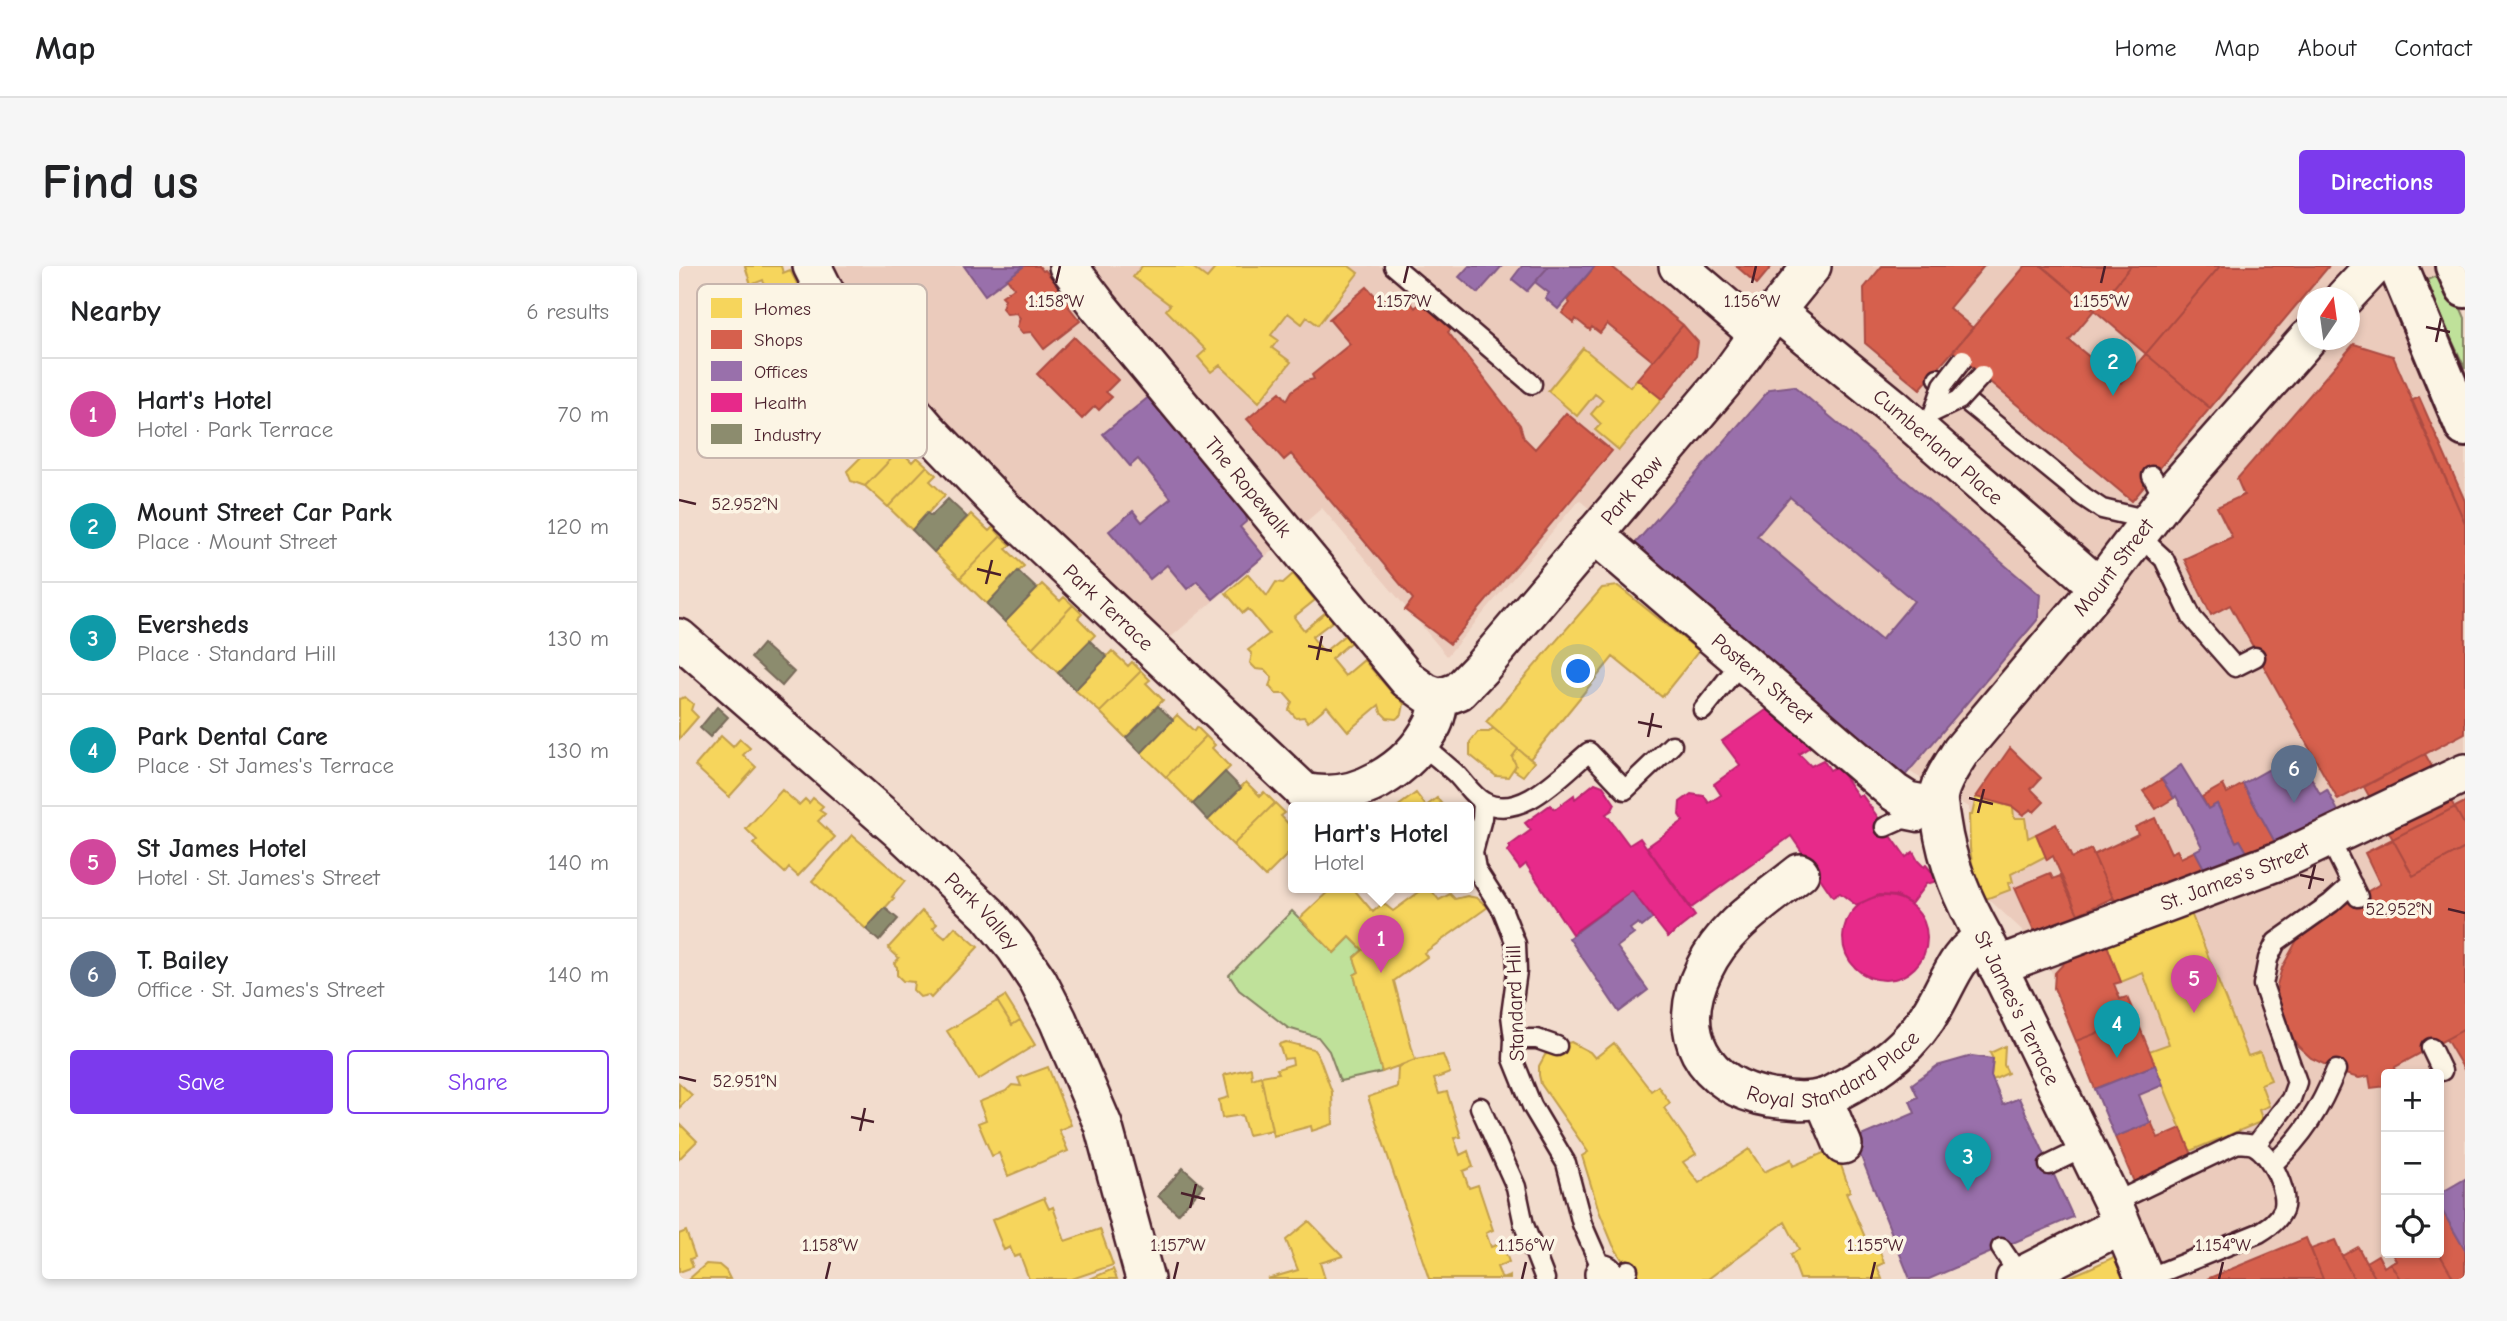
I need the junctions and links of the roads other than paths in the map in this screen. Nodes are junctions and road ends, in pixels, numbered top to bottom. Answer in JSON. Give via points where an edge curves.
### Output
{"nodes":[{"id":1,"x":813,"y":266,"type":"edge"},
{"id":2,"x":1068,"y":266,"type":"edge"},
{"id":3,"x":1394,"y":266,"type":"edge"},
{"id":4,"x":1678,"y":266,"type":"edge"},
{"id":5,"x":1812,"y":266,"type":"edge"},
{"id":6,"x":2374,"y":266,"type":"edge"},
{"id":7,"x":2398,"y":266,"type":"edge"},
{"id":8,"x":2455,"y":266,"type":"edge"},
{"id":9,"x":822,"y":284,"type":"edge"},
{"id":10,"x":2354,"y":287,"type":"edge"},
{"id":11,"x":2465,"y":288,"type":"edge"},
{"id":12,"x":1774,"y":313,"type":"junction"},
{"id":13,"x":2297,"y":350,"type":"edge"},
{"id":14,"x":1963,"y":359,"type":"dead end"},
{"id":15,"x":1982,"y":375,"type":"dead end"},
{"id":16,"x":1938,"y":378,"type":"dead end"},
{"id":17,"x":1532,"y":384,"type":"dead end"},
{"id":18,"x":1926,"y":421,"type":"junction"},
{"id":19,"x":2465,"y":428,"type":"edge"},
{"id":20,"x":927,"y":429,"type":"edge"},
{"id":21,"x":2151,"y":508,"type":"junction"},
{"id":22,"x":1594,"y":534,"type":"junction"},
{"id":23,"x":2099,"y":587,"type":"junction"},
{"id":24,"x":679,"y":638,"type":"edge"},
{"id":25,"x":2255,"y":657,"type":"dead end"},
{"id":26,"x":1742,"y":661,"type":"junction"},
{"id":27,"x":1440,"y":698,"type":"junction"},
{"id":28,"x":1703,"y":710,"type":"dead end"},
{"id":29,"x":1420,"y":744,"type":"junction"},
{"id":30,"x":1672,"y":745,"type":"dead end"},
{"id":31,"x":2465,"y":772,"type":"edge"},
{"id":32,"x":1483,"y":802,"type":"junction"},
{"id":33,"x":1931,"y":805,"type":"junction"},
{"id":34,"x":1885,"y":827,"type":"dead end"},
{"id":35,"x":2329,"y":838,"type":"junction"},
{"id":36,"x":1474,"y":848,"type":"edge"},
{"id":37,"x":1474,"y":858,"type":"edge"},
{"id":38,"x":1800,"y":873,"type":"dead end"},
{"id":39,"x":1991,"y":952,"type":"junction"},
{"id":40,"x":1514,"y":1039,"type":"junction"},
{"id":41,"x":1557,"y":1046,"type":"dead end"},
{"id":42,"x":2431,"y":1048,"type":"dead end"},
{"id":43,"x":2441,"y":1069,"type":"edge"},
{"id":44,"x":2336,"y":1070,"type":"dead end"},
{"id":45,"x":1823,"y":1098,"type":"junction"},
{"id":46,"x":1480,"y":1107,"type":"dead end"},
{"id":47,"x":1843,"y":1145,"type":"dead end"},
{"id":48,"x":2255,"y":1146,"type":"junction"},
{"id":49,"x":2086,"y":1147,"type":"junction"},
{"id":50,"x":2273,"y":1164,"type":"junction"},
{"id":51,"x":2049,"y":1165,"type":"dead end"},
{"id":52,"x":2117,"y":1214,"type":"junction"},
{"id":53,"x":2012,"y":1268,"type":"edge"},
{"id":54,"x":1615,"y":1276,"type":"edge"},
{"id":55,"x":1145,"y":1279,"type":"edge"},
{"id":56,"x":1545,"y":1279,"type":"edge"},
{"id":57,"x":2145,"y":1279,"type":"edge"}],
"edges":[{"from":1,"to":9,"type":"street","name":"Park Terrace"},
{"from":2,"to":27,"type":"street","name":"The Ropewalk","via":[[1408,680]]},
{"from":3,"to":17,"type":"lane"},
{"from":4,"to":12,"type":"street","via":[[1746,324]]},
{"from":5,"to":12,"type":"street","name":"Park Row"},
{"from":6,"to":10,"type":"street"},
{"from":7,"to":19,"type":"main road"},
{"from":8,"to":11,"type":"main road"},
{"from":12,"to":18,"type":"street","name":"Cumberland Place","via":[[1893,408]]},
{"from":12,"to":22,"type":"street","name":"Park Row","via":[[1726,379]]},
{"from":13,"to":21,"type":"street","name":"Mount Street"},
{"from":14,"to":18,"type":"lane","bridge":true,"via":[[1943,385]]},
{"from":15,"to":18,"type":"lane","bridge":true,"via":[[1959,400]]},
{"from":16,"to":21,"type":"lane","via":[[2102,509]]},
{"from":18,"to":23,"type":"street","name":"Cumberland Place"},
{"from":20,"to":29,"type":"street","name":"Park Terrace","via":[[1003,508],[1304,792],[1318,796],[1365,788]]},
{"from":21,"to":23,"type":"street","name":"Mount Street"},
{"from":21,"to":25,"type":"lane","via":[[2164,559],[2192,618],[2235,667]]},
{"from":22,"to":26,"type":"street","name":"Postern Street"},
{"from":22,"to":27,"type":"street","name":"Park Row","via":[[1459,691]]},
{"from":23,"to":33,"type":"street","name":"Mount Street","via":[[1961,751]]},
{"from":24,"to":55,"type":"street","name":"Park Valley","via":[[899,830],[988,914],[1015,947],[1058,1020],[1103,1125]]},
{"from":26,"to":28,"type":"lane"},
{"from":26,"to":33,"type":"street","name":"Postern Street","via":[[1894,792],[1908,802]]},
{"from":27,"to":29,"type":"street","name":"Park Terrace","via":[[1434,721]]},
{"from":29,"to":32,"type":"lane"},
{"from":30,"to":32,"type":"lane","via":[[1625,790],[1589,752],[1529,802],[1514,806]]},
{"from":31,"to":35,"type":"street","name":"St. James's Street"},
{"from":32,"to":36,"type":"lane","name":"Standard Hill"},
{"from":33,"to":34,"type":"lane","via":[[1918,822],[1903,819]]},
{"from":33,"to":39,"type":"street","name":"St James's Terrace","via":[[1951,870]]},
{"from":35,"to":39,"type":"street","name":"St. James's Street","via":[[2284,859]]},
{"from":35,"to":48,"type":"lane","via":[[2355,890],[2276,942],[2268,959],[2263,985],[2297,1082],[2291,1099]]},
{"from":37,"to":40,"type":"lane","name":"Standard Hill","via":[[1515,944]]},
{"from":38,"to":45,"type":"street","name":"Royal Standard Place","via":[[1742,917],[1716,946],[1693,993],[1690,1014],[1700,1054],[1721,1079],[1758,1096],[1793,1101]]},
{"from":39,"to":45,"type":"street","name":"Royal Standard Place","via":[[1971,945],[1934,1007],[1895,1056],[1873,1073]]},
{"from":39,"to":49,"type":"street","name":"St James's Terrace"},
{"from":40,"to":41,"type":"lane"},
{"from":40,"to":54,"type":"lane","name":"Standard Hill","via":[[1513,1059],[1520,1080],[1566,1163],[1583,1224]]},
{"from":42,"to":43,"type":"lane"},
{"from":44,"to":50,"type":"lane","via":[[2321,1106]]},
{"from":45,"to":47,"type":"street"},
{"from":46,"to":56,"type":"lane","via":[[1516,1187],[1524,1225]]},
{"from":48,"to":50,"type":"lane"},
{"from":48,"to":52,"type":"lane","via":[[2238,1143]]},
{"from":49,"to":51,"type":"lane"},
{"from":49,"to":52,"type":"street","name":"St James's Terrace"},
{"from":50,"to":57,"type":"lane","via":[[2284,1207],[2274,1224]]},
{"from":52,"to":53,"type":"street"},
{"from":52,"to":57,"type":"street"}]}
